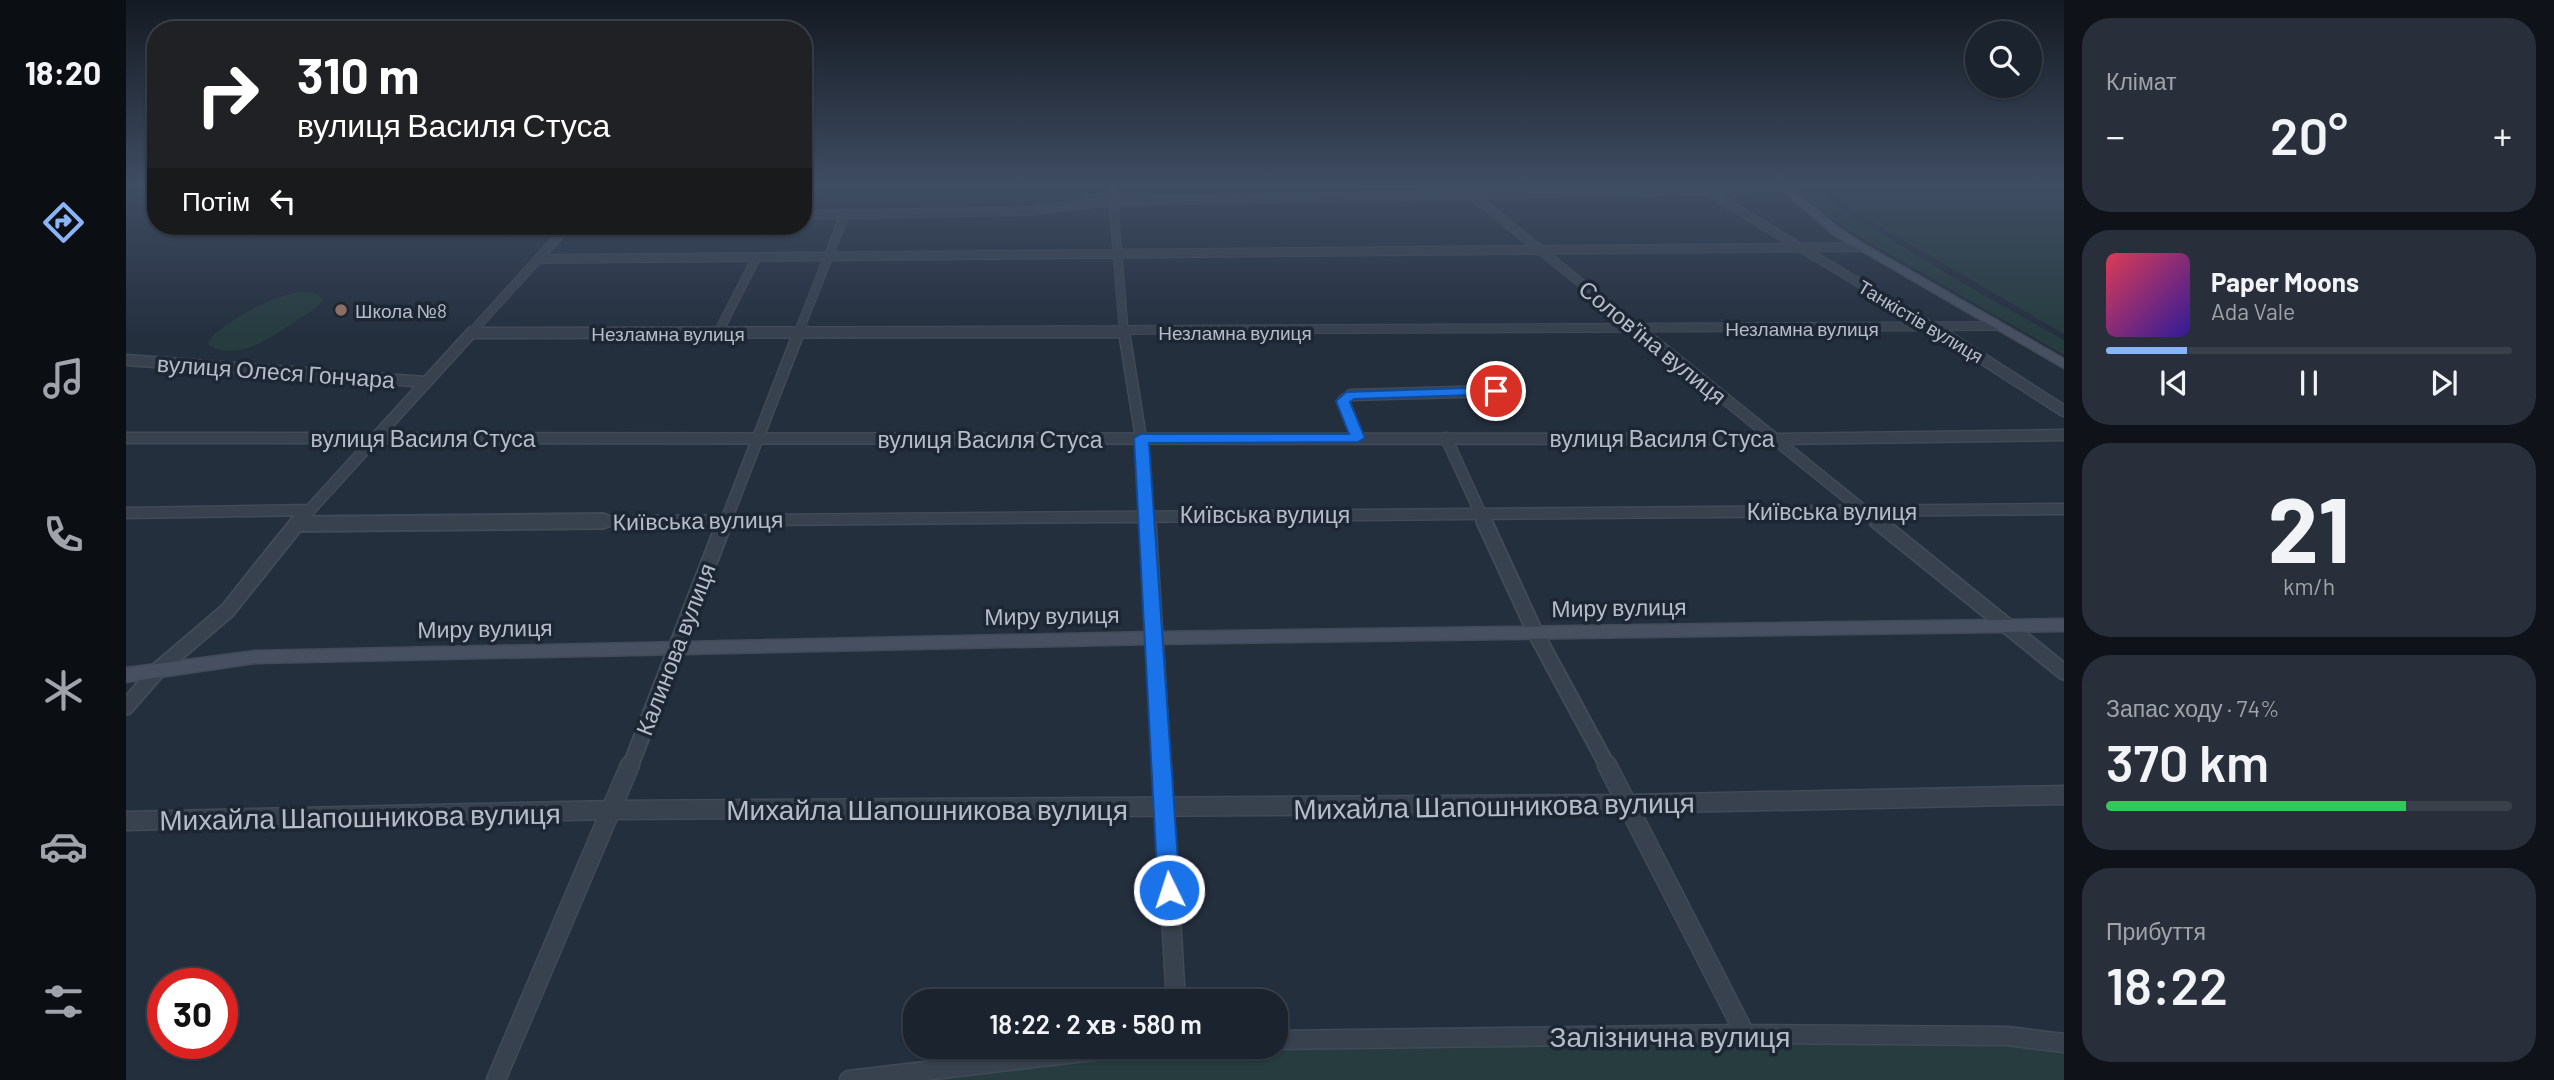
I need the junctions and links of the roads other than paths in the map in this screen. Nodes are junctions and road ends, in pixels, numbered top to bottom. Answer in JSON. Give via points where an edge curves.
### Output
{"nodes":[{"id":1,"x":559,"y":236,"type":"edge"},
{"id":2,"x":836,"y":236,"type":"edge"},
{"id":3,"x":1115,"y":236,"type":"edge"},
{"id":4,"x":1522,"y":236,"type":"edge"},
{"id":5,"x":1779,"y":236,"type":"edge"},
{"id":6,"x":1844,"y":236,"type":"edge"},
{"id":7,"x":1861,"y":247,"type":"junction"},
{"id":8,"x":1798,"y":248,"type":"junction"},
{"id":9,"x":1538,"y":250,"type":"junction"},
{"id":10,"x":1116,"y":256,"type":"junction"},
{"id":11,"x":756,"y":258,"type":"junction"},
{"id":12,"x":828,"y":258,"type":"junction"},
{"id":13,"x":538,"y":259,"type":"junction"},
{"id":14,"x":1998,"y":326,"type":"junction"},
{"id":15,"x":1636,"y":328,"type":"junction"},
{"id":16,"x":1935,"y":328,"type":"junction"},
{"id":17,"x":472,"y":332,"type":"junction"},
{"id":18,"x":1124,"y":332,"type":"junction"},
{"id":19,"x":718,"y":333,"type":"junction"},
{"id":20,"x":800,"y":333,"type":"junction"},
{"id":21,"x":126,"y":360,"type":"edge"},
{"id":22,"x":2064,"y":364,"type":"edge"},
{"id":23,"x":426,"y":382,"type":"junction"},
{"id":24,"x":1496,"y":391,"type":"dead end"},
{"id":25,"x":2064,"y":411,"type":"edge"},
{"id":26,"x":2064,"y":435,"type":"edge"},
{"id":27,"x":126,"y":438,"type":"edge"},
{"id":28,"x":376,"y":438,"type":"junction"},
{"id":29,"x":1141,"y":438,"type":"junction"},
{"id":30,"x":1358,"y":438,"type":"junction"},
{"id":31,"x":1446,"y":438,"type":"junction"},
{"id":32,"x":759,"y":439,"type":"junction"},
{"id":33,"x":1773,"y":439,"type":"junction"},
{"id":34,"x":2064,"y":509,"type":"edge"},
{"id":35,"x":310,"y":510,"type":"junction"},
{"id":36,"x":1865,"y":511,"type":"junction"},
{"id":37,"x":126,"y":513,"type":"edge"},
{"id":38,"x":1480,"y":513,"type":"junction"},
{"id":39,"x":1148,"y":515,"type":"junction"},
{"id":40,"x":724,"y":519,"type":"junction"},
{"id":41,"x":297,"y":524,"type":"junction"},
{"id":42,"x":2064,"y":625,"type":"edge"},
{"id":43,"x":2007,"y":626,"type":"junction"},
{"id":44,"x":1535,"y":632,"type":"junction"},
{"id":45,"x":1154,"y":638,"type":"junction"},
{"id":46,"x":677,"y":648,"type":"junction"},
{"id":47,"x":159,"y":669,"type":"junction"},
{"id":48,"x":2064,"y":673,"type":"edge"},
{"id":49,"x":126,"y":674,"type":"edge"},
{"id":50,"x":126,"y":707,"type":"edge"},
{"id":51,"x":2064,"y":795,"type":"edge"},
{"id":52,"x":1628,"y":804,"type":"junction"},
{"id":53,"x":1163,"y":807,"type":"junction"},
{"id":54,"x":613,"y":810,"type":"junction"},
{"id":55,"x":126,"y":821,"type":"edge"},
{"id":56,"x":1176,"y":989,"type":"edge"},
{"id":57,"x":1745,"y":1034,"type":"junction"},
{"id":58,"x":1288,"y":1040,"type":"edge"},
{"id":59,"x":2064,"y":1043,"type":"edge"},
{"id":60,"x":1026,"y":1059,"type":"edge"},
{"id":61,"x":496,"y":1080,"type":"edge"},
{"id":62,"x":849,"y":1080,"type":"edge"}],
"edges":[{"from":1,"to":13,"type":"street"},
{"from":2,"to":12,"type":"street","name":"Калинова вулиця"},
{"from":3,"to":10,"type":"street"},
{"from":4,"to":9,"type":"street","name":"Солов'їна вулиця"},
{"from":5,"to":8,"type":"street","name":"Танкістів вулиця"},
{"from":6,"to":7,"type":"main road"},
{"from":7,"to":8,"type":"street"},
{"from":7,"to":14,"type":"main road"},
{"from":8,"to":9,"type":"street"},
{"from":8,"to":16,"type":"street","name":"Танкістів вулиця"},
{"from":9,"to":10,"type":"street"},
{"from":9,"to":15,"type":"street","name":"Солов'їна вулиця"},
{"from":10,"to":12,"type":"street"},
{"from":10,"to":18,"type":"street"},
{"from":11,"to":12,"type":"street"},
{"from":11,"to":13,"type":"street"},
{"from":11,"to":19,"type":"street"},
{"from":12,"to":20,"type":"street","name":"Калинова вулиця"},
{"from":13,"to":17,"type":"street"},
{"from":14,"to":16,"type":"street","name":"Незламна вулиця"},
{"from":14,"to":22,"type":"main road"},
{"from":15,"to":16,"type":"street","name":"Незламна вулиця"},
{"from":15,"to":18,"type":"street","name":"Незламна вулиця"},
{"from":15,"to":33,"type":"street","name":"Солов'їна вулиця"},
{"from":16,"to":25,"type":"street","name":"Танкістів вулиця"},
{"from":17,"to":19,"type":"street","name":"Незламна вулиця"},
{"from":17,"to":23,"type":"street"},
{"from":18,"to":20,"type":"street","name":"Незламна вулиця"},
{"from":18,"to":29,"type":"street"},
{"from":19,"to":20,"type":"street","name":"Незламна вулиця"},
{"from":20,"to":32,"type":"street","name":"Калинова вулиця"},
{"from":21,"to":23,"type":"street","name":"вулиця Олеся Гончара"},
{"from":23,"to":28,"type":"street"},
{"from":24,"to":30,"type":"street","via":[[1351,395],[1343,401]]},
{"from":26,"to":33,"type":"street","name":"вулиця Василя Стуса"},
{"from":27,"to":28,"type":"street","name":"вулиця Василя Стуса"},
{"from":28,"to":32,"type":"street","name":"вулиця Василя Стуса"},
{"from":28,"to":35,"type":"street"},
{"from":29,"to":30,"type":"street","name":"вулиця Василя Стуса"},
{"from":29,"to":32,"type":"street","name":"вулиця Василя Стуса"},
{"from":29,"to":39,"type":"street"},
{"from":30,"to":31,"type":"street","name":"вулиця Василя Стуса"},
{"from":31,"to":33,"type":"street","name":"вулиця Василя Стуса"},
{"from":31,"to":38,"type":"street"},
{"from":32,"to":40,"type":"street","name":"Калинова вулиця"},
{"from":33,"to":36,"type":"street","name":"Солов'їна вулиця"},
{"from":34,"to":36,"type":"street","name":"Київська вулиця"},
{"from":35,"to":37,"type":"street"},
{"from":35,"to":41,"type":"street"},
{"from":36,"to":38,"type":"street","name":"Київська вулиця"},
{"from":36,"to":43,"type":"street","name":"Солов'їна вулиця"},
{"from":38,"to":39,"type":"street","name":"Київська вулиця"},
{"from":38,"to":44,"type":"street"},
{"from":39,"to":40,"type":"street","name":"Київська вулиця"},
{"from":39,"to":45,"type":"street"},
{"from":40,"to":41,"type":"street","name":"Київська вулиця"},
{"from":40,"to":46,"type":"street","name":"Калинова вулиця"},
{"from":41,"to":47,"type":"street","via":[[227,611]]},
{"from":42,"to":43,"type":"main road","name":"Миру вулиця"},
{"from":43,"to":44,"type":"main road","name":"Миру вулиця"},
{"from":43,"to":48,"type":"street","name":"Солов'їна вулиця"},
{"from":44,"to":45,"type":"main road","name":"Миру вулиця"},
{"from":44,"to":52,"type":"street"},
{"from":45,"to":46,"type":"main road","name":"Миру вулиця"},
{"from":45,"to":53,"type":"street"},
{"from":46,"to":47,"type":"main road","name":"Миру вулиця","via":[[255,657]]},
{"from":46,"to":54,"type":"street","name":"Калинова вулиця"},
{"from":47,"to":49,"type":"main road","name":"Миру вулиця"},
{"from":47,"to":50,"type":"street"},
{"from":51,"to":52,"type":"street","name":"Михайла Шапошникова вулиця"},
{"from":52,"to":53,"type":"street","name":"Михайла Шапошникова вулиця"},
{"from":52,"to":57,"type":"street"},
{"from":53,"to":54,"type":"street","name":"Михайла Шапошникова вулиця"},
{"from":53,"to":56,"type":"street"},
{"from":54,"to":55,"type":"street","name":"Михайла Шапошникова вулиця"},
{"from":54,"to":61,"type":"street","name":"Калинова вулиця"},
{"from":57,"to":58,"type":"street","name":"Залізнична вулиця"},
{"from":57,"to":59,"type":"street","name":"Залізнична вулиця","via":[[2007,1036]]},
{"from":60,"to":62,"type":"street"}]}
